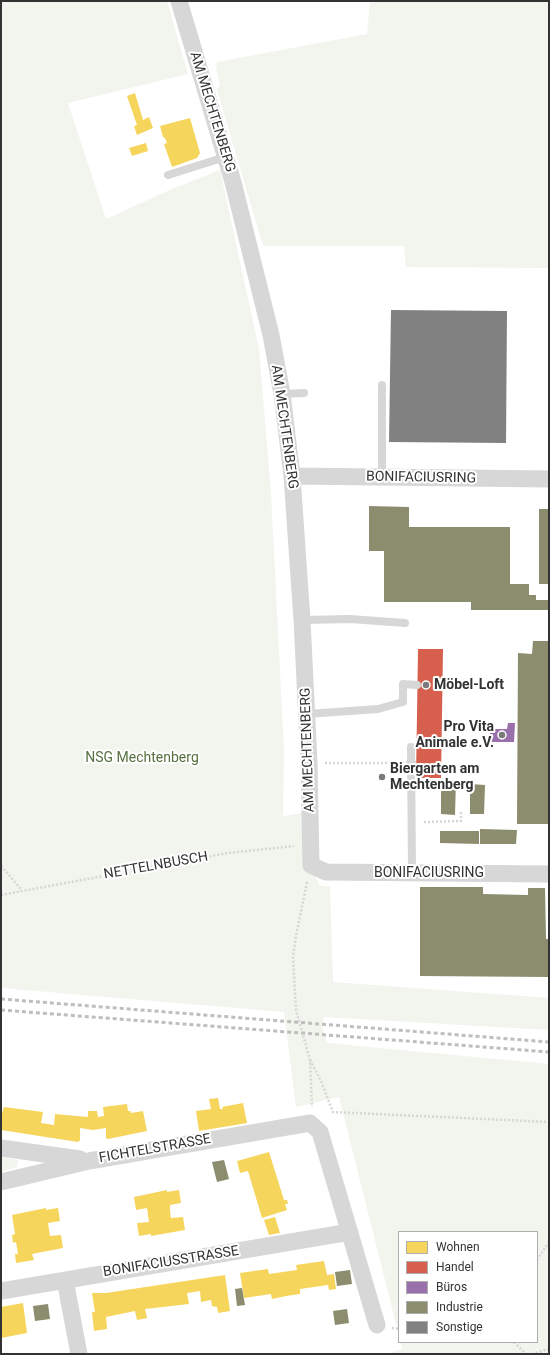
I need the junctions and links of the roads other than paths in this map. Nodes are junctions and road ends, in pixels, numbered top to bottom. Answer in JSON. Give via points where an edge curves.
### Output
{"nodes":[{"id":1,"x":179,"y":1,"type":"edge"},
{"id":2,"x":225,"y":157,"type":"junction"},
{"id":3,"x":168,"y":175,"type":"dead end"},
{"id":4,"x":382,"y":385,"type":"dead end"},
{"id":5,"x":282,"y":394,"type":"junction"},
{"id":6,"x":304,"y":394,"type":"dead end"},
{"id":7,"x":292,"y":476,"type":"junction"},
{"id":8,"x":382,"y":477,"type":"junction"},
{"id":9,"x":549,"y":479,"type":"edge"},
{"id":10,"x":302,"y":620,"type":"junction"},
{"id":11,"x":405,"y":623,"type":"dead end"},
{"id":12,"x":417,"y":685,"type":"dead end"},
{"id":13,"x":307,"y":714,"type":"junction"},
{"id":14,"x":411,"y":747,"type":"dead end"},
{"id":15,"x":311,"y":866,"type":"joint"},
{"id":16,"x":412,"y":873,"type":"junction"},
{"id":17,"x":549,"y":874,"type":"edge"},
{"id":18,"x":1,"y":1148,"type":"edge"},
{"id":19,"x":89,"y":1161,"type":"junction"},
{"id":20,"x":1,"y":1182,"type":"edge"},
{"id":21,"x":350,"y":1232,"type":"junction"},
{"id":22,"x":65,"y":1280,"type":"junction"},
{"id":23,"x":1,"y":1291,"type":"edge"},
{"id":24,"x":377,"y":1325,"type":"dead end"},
{"id":25,"x":79,"y":1354,"type":"edge"}],
"edges":[{"from":1,"to":2,"type":"street","name":"AM MECHTENBERG"},
{"from":2,"to":3,"type":"lane"},
{"from":2,"to":5,"type":"street","name":"AM MECHTENBERG","via":[[271,335]]},
{"from":4,"to":8,"type":"lane"},
{"from":5,"to":6,"type":"lane"},
{"from":5,"to":7,"type":"street","name":"AM MECHTENBERG"},
{"from":7,"to":8,"type":"street","name":"BONIFACIUSRING"},
{"from":7,"to":10,"type":"street","name":"AM MECHTENBERG"},
{"from":8,"to":9,"type":"street","name":"BONIFACIUSRING"},
{"from":10,"to":11,"type":"lane","via":[[350,619]]},
{"from":10,"to":13,"type":"street","name":"AM MECHTENBERG"},
{"from":12,"to":13,"type":"lane","via":[[403,684],[403,702],[378,709]]},
{"from":13,"to":15,"type":"street","name":"AM MECHTENBERG"},
{"from":14,"to":16,"type":"lane"},
{"from":15,"to":16,"type":"street","name":"BONIFACIUSRING","via":[[326,872]]},
{"from":16,"to":17,"type":"street","name":"BONIFACIUSRING"},
{"from":18,"to":19,"type":"street"},
{"from":19,"to":20,"type":"street","name":"FICHTELSTRASSE"},
{"from":19,"to":21,"type":"street","name":"FICHTELSTRASSE","via":[[310,1122],[320,1132]]},
{"from":21,"to":22,"type":"street","name":"BONIFACIUSSTRASSE"},
{"from":21,"to":24,"type":"street"},
{"from":22,"to":23,"type":"street","name":"BONIFACIUSSTRASSE"},
{"from":22,"to":25,"type":"street"}]}
